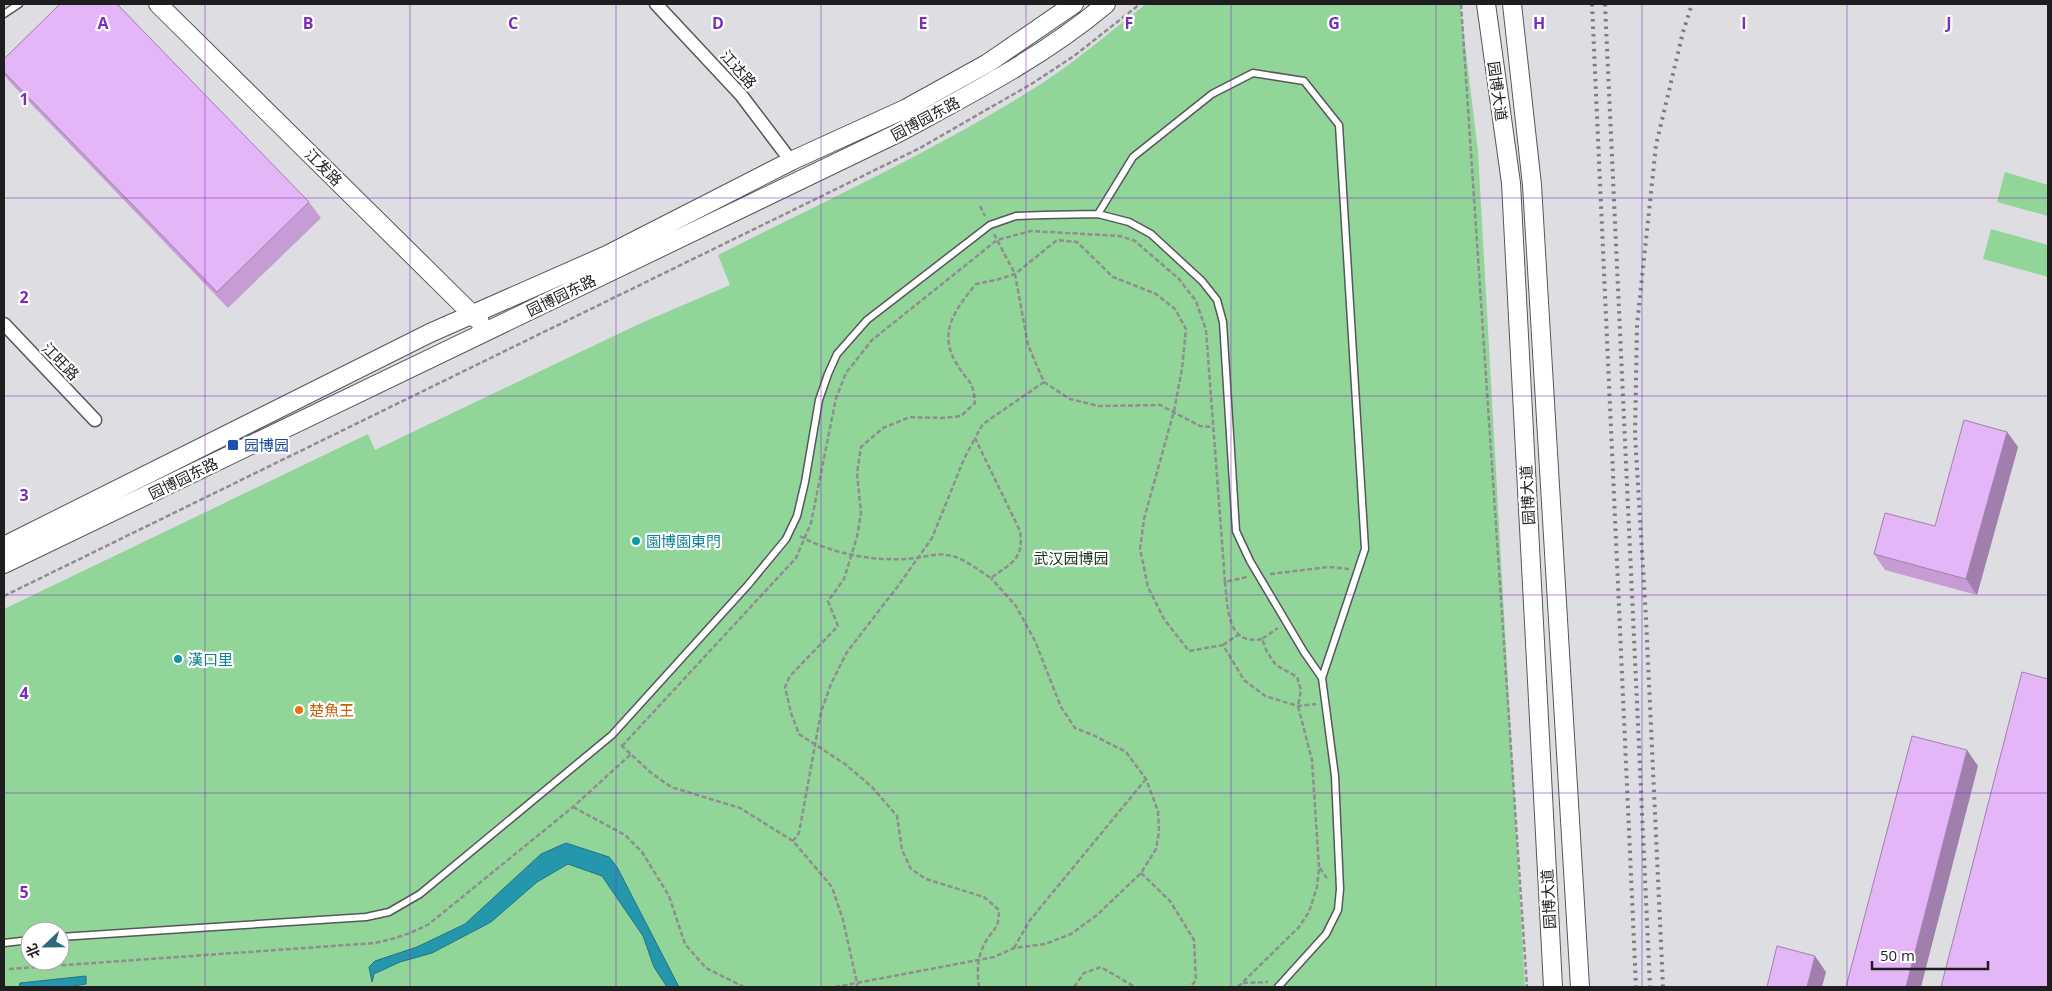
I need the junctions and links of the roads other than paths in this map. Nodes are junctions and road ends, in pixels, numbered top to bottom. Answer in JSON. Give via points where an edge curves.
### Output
{"nodes":[{"id":1,"x":19,"y":4,"type":"edge"},
{"id":2,"x":158,"y":4,"type":"edge"},
{"id":3,"x":656,"y":4,"type":"edge"},
{"id":4,"x":1074,"y":4,"type":"edge"},
{"id":5,"x":1106,"y":4,"type":"edge"},
{"id":6,"x":1486,"y":4,"type":"edge"},
{"id":7,"x":1512,"y":4,"type":"edge"},
{"id":8,"x":4,"y":14,"type":"edge"},
{"id":9,"x":791,"y":161,"type":"junction"},
{"id":10,"x":1098,"y":214,"type":"junction"},
{"id":11,"x":473,"y":314,"type":"junction"},
{"id":12,"x":4,"y":324,"type":"edge"},
{"id":13,"x":488,"y":330,"type":"junction"},
{"id":14,"x":95,"y":420,"type":"dead end"},
{"id":15,"x":4,"y":546,"type":"edge"},
{"id":16,"x":4,"y":564,"type":"edge"},
{"id":17,"x":1322,"y":678,"type":"junction"},
{"id":18,"x":70,"y":936,"type":"edge"},
{"id":19,"x":20,"y":941,"type":"edge"},
{"id":20,"x":4,"y":943,"type":"edge"},
{"id":21,"x":1278,"y":987,"type":"edge"},
{"id":22,"x":1553,"y":987,"type":"edge"},
{"id":23,"x":1580,"y":987,"type":"edge"}],
"edges":[{"from":1,"to":8,"type":"lane"},
{"from":2,"to":11,"type":"main road","name":"江发路"},
{"from":3,"to":9,"type":"street","name":"江达路","via":[[741,95]]},
{"from":4,"to":9,"type":"main road","name":"园博园东路","via":[[988,63],[937,93]]},
{"from":5,"to":13,"type":"main road","name":"园博园东路","via":[[1024,64],[898,134]]},
{"from":6,"to":22,"type":"main road","name":"园博大道","via":[[1511,183]]},
{"from":7,"to":23,"type":"main road","name":"园博大道","via":[[1532,185]]},
{"from":9,"to":11,"type":"main road","name":"园博园东路","via":[[607,255]]},
{"from":10,"to":17,"type":"lane","via":[[1129,222],[1151,234],[1202,281],[1217,300],[1223,322],[1236,531],[1257,574]]},
{"from":10,"to":17,"type":"lane","via":[[1133,157],[1212,94],[1253,73],[1304,81],[1339,125],[1365,548]]},
{"from":10,"to":18,"type":"lane","via":[[1016,216],[990,226],[867,320],[837,354],[828,374],[819,400],[797,516],[786,539],[612,735],[420,894],[389,912],[366,917]]},
{"from":11,"to":13,"type":"main road","name":"江发路"},
{"from":11,"to":15,"type":"main road","name":"园博园东路"},
{"from":12,"to":14,"type":"street","name":"江旺路"},
{"from":13,"to":16,"type":"main road","name":"园博园东路"},
{"from":17,"to":21,"type":"lane","via":[[1335,776],[1338,910],[1326,934]]},
{"from":19,"to":20,"type":"lane"}]}
